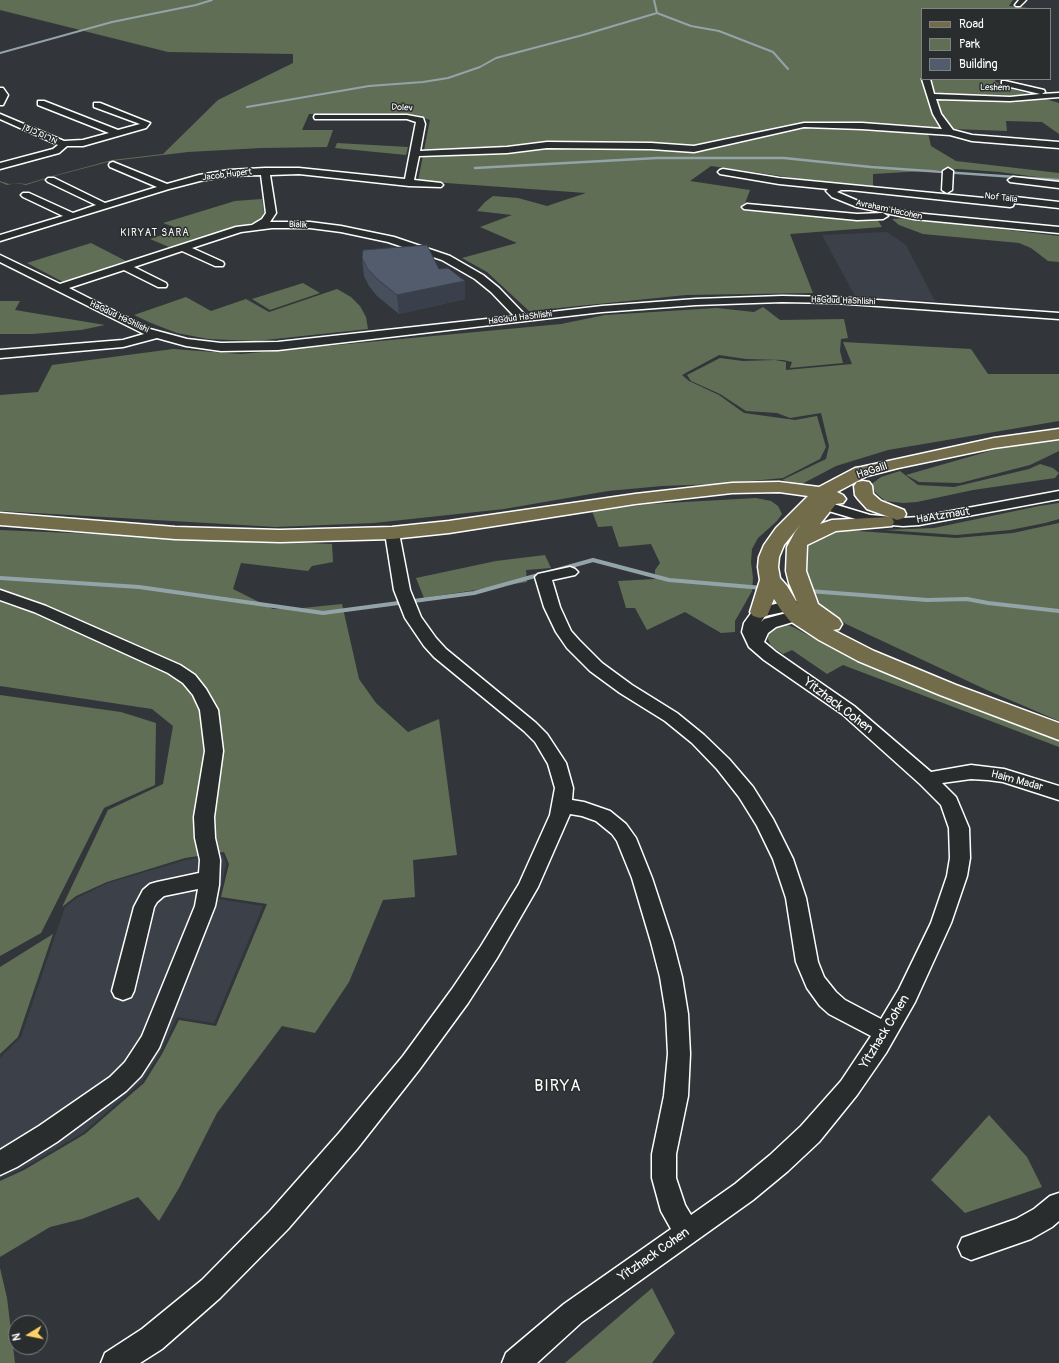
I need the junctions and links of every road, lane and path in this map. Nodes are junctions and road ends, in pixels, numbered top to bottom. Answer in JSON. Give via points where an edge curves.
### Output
{"nodes":[{"id":1,"x":926,"y":80,"type":"edge"},
{"id":2,"x":1004,"y":83,"type":"dead end"},
{"id":3,"x":0,"y":90,"type":"edge"},
{"id":4,"x":1058,"y":95,"type":"edge"},
{"id":5,"x":931,"y":96,"type":"junction"},
{"id":6,"x":0,"y":103,"type":"edge"},
{"id":7,"x":41,"y":103,"type":"dead end"},
{"id":8,"x":97,"y":105,"type":"dead end"},
{"id":9,"x":0,"y":116,"type":"edge"},
{"id":10,"x":318,"y":117,"type":"dead end"},
{"id":11,"x":950,"y":132,"type":"junction"},
{"id":12,"x":117,"y":133,"type":"junction"},
{"id":13,"x":62,"y":144,"type":"junction"},
{"id":14,"x":1059,"y":145,"type":"edge"},
{"id":15,"x":414,"y":154,"type":"junction"},
{"id":16,"x":113,"y":165,"type":"dead end"},
{"id":17,"x":0,"y":166,"type":"edge"},
{"id":18,"x":265,"y":171,"type":"junction"},
{"id":19,"x":723,"y":172,"type":"dead end"},
{"id":20,"x":948,"y":172,"type":"dead end"},
{"id":21,"x":51,"y":180,"type":"dead end"},
{"id":22,"x":1013,"y":180,"type":"dead end"},
{"id":23,"x":409,"y":183,"type":"junction"},
{"id":24,"x":438,"y":185,"type":"dead end"},
{"id":25,"x":1059,"y":185,"type":"edge"},
{"id":26,"x":166,"y":187,"type":"junction"},
{"id":27,"x":840,"y":187,"type":"junction"},
{"id":28,"x":26,"y":195,"type":"dead end"},
{"id":29,"x":1010,"y":204,"type":"dead end"},
{"id":30,"x":1059,"y":205,"type":"edge"},
{"id":31,"x":105,"y":206,"type":"junction"},
{"id":32,"x":747,"y":207,"type":"dead end"},
{"id":33,"x":899,"y":213,"type":"junction"},
{"id":34,"x":72,"y":216,"type":"junction"},
{"id":35,"x":256,"y":226,"type":"junction"},
{"id":36,"x":1059,"y":230,"type":"edge"},
{"id":37,"x":0,"y":238,"type":"edge"},
{"id":38,"x":182,"y":246,"type":"junction"},
{"id":39,"x":0,"y":258,"type":"edge"},
{"id":40,"x":219,"y":264,"type":"dead end"},
{"id":41,"x":124,"y":266,"type":"junction"},
{"id":42,"x":162,"y":285,"type":"dead end"},
{"id":43,"x":58,"y":288,"type":"junction"},
{"id":44,"x":1059,"y":316,"type":"edge"},
{"id":45,"x":522,"y":318,"type":"junction"},
{"id":46,"x":157,"y":334,"type":"junction"},
{"id":47,"x":0,"y":354,"type":"edge"},
{"id":48,"x":1059,"y":434,"type":"edge"},
{"id":49,"x":936,"y":456,"type":"junction"},
{"id":50,"x":862,"y":486,"type":"junction"},
{"id":51,"x":1059,"y":488,"type":"edge"},
{"id":52,"x":709,"y":491,"type":"junction"},
{"id":53,"x":766,"y":494,"type":"junction"},
{"id":54,"x":1059,"y":495,"type":"edge"},
{"id":55,"x":825,"y":499,"type":"junction"},
{"id":56,"x":891,"y":518,"type":"junction"},
{"id":57,"x":0,"y":519,"type":"edge"},
{"id":58,"x":793,"y":521,"type":"junction"},
{"id":59,"x":392,"y":533,"type":"junction"},
{"id":60,"x":799,"y":542,"type":"junction"},
{"id":61,"x":570,"y":572,"type":"dead end"},
{"id":62,"x":770,"y":580,"type":"junction"},
{"id":63,"x":0,"y":595,"type":"edge"},
{"id":64,"x":798,"y":609,"type":"junction"},
{"id":65,"x":760,"y":612,"type":"junction"},
{"id":66,"x":755,"y":643,"type":"junction"},
{"id":67,"x":1059,"y":732,"type":"edge"},
{"id":68,"x":927,"y":779,"type":"junction"},
{"id":69,"x":1059,"y":793,"type":"edge"},
{"id":70,"x":562,"y":806,"type":"junction"},
{"id":71,"x":209,"y":879,"type":"junction"},
{"id":72,"x":123,"y":991,"type":"dead end"},
{"id":73,"x":886,"y":1033,"type":"junction"},
{"id":74,"x":0,"y":1163,"type":"edge"},
{"id":75,"x":1059,"y":1205,"type":"edge"},
{"id":76,"x":687,"y":1232,"type":"junction"},
{"id":77,"x":971,"y":1247,"type":"dead end"},
{"id":78,"x":115,"y":1363,"type":"edge"},
{"id":79,"x":516,"y":1363,"type":"edge"}],
"edges":[{"from":1,"to":5,"type":"street"},
{"from":2,"to":4,"type":"street"},
{"from":3,"to":6,"type":"street","via":[[4,95]]},
{"from":4,"to":5,"type":"street","name":"Leshem","via":[[1010,99]]},
{"from":5,"to":11,"type":"street","via":[[937,114]]},
{"from":7,"to":12,"type":"street"},
{"from":8,"to":12,"type":"street","via":[[146,123]]},
{"from":9,"to":13,"type":"street","name":"מרום כנען"},
{"from":10,"to":15,"type":"street","name":"Dolev","via":[[401,117],[420,120]]},
{"from":11,"to":14,"type":"street","via":[[972,138]]},
{"from":11,"to":15,"type":"street","via":[[804,125],[694,149],[547,145],[507,150]]},
{"from":12,"to":13,"type":"street","via":[[83,143]]},
{"from":13,"to":17,"type":"street","name":"מרום כנען","via":[[56,151]]},
{"from":15,"to":23,"type":"street","name":"Dolev"},
{"from":16,"to":26,"type":"street"},
{"from":18,"to":23,"type":"street","name":"Jacob Hupert","via":[[340,174]]},
{"from":18,"to":26,"type":"street","name":"Jacob Hupert","via":[[215,175]]},
{"from":18,"to":35,"type":"street","via":[[271,213],[266,221]]},
{"from":19,"to":27,"type":"street"},
{"from":20,"to":30,"type":"street","name":"Nof Talia","via":[[945,190]]},
{"from":21,"to":31,"type":"street"},
{"from":22,"to":25,"type":"street","name":"Nof Talia"},
{"from":23,"to":24,"type":"street","name":"Jacob Hupert"},
{"from":26,"to":31,"type":"street","name":"Jacob Hupert"},
{"from":27,"to":29,"type":"street","name":"Avraham Hacohen"},
{"from":27,"to":33,"type":"street","name":"Avraham Hacohen","via":[[831,191],[860,205]]},
{"from":28,"to":34,"type":"street"},
{"from":31,"to":34,"type":"street","name":"Jacob Hupert"},
{"from":32,"to":33,"type":"street","via":[[870,218]]},
{"from":33,"to":36,"type":"street","name":"Avraham Hacohen"},
{"from":34,"to":37,"type":"street","name":"Jacob Hupert"},
{"from":35,"to":38,"type":"street","name":"Bialik"},
{"from":35,"to":45,"type":"street","name":"Bialik","via":[[288,224],[341,229],[390,239],[424,250],[446,258],[479,277]]},
{"from":38,"to":40,"type":"street"},
{"from":38,"to":41,"type":"street","name":"Bialik"},
{"from":39,"to":43,"type":"street","name":"HaGdud HaShlishi"},
{"from":41,"to":42,"type":"street"},
{"from":41,"to":43,"type":"street","name":"Bialik"},
{"from":43,"to":46,"type":"street","name":"HaGdud HaShlishi","via":[[128,323]]},
{"from":44,"to":45,"type":"street","name":"HaGdud HaShlishi","via":[[892,303],[796,299],[661,304]]},
{"from":45,"to":46,"type":"street","name":"HaGdud HaShlishi","via":[[263,347],[200,345]]},
{"from":46,"to":47,"type":"street","via":[[123,343]]},
{"from":48,"to":49,"type":"main road","name":"HaGalil","via":[[994,443]]},
{"from":49,"to":50,"type":"main road","name":"HaGalil","via":[[874,478]]},
{"from":49,"to":55,"type":"main road","name":"HaGalil","via":[[861,472]]},
{"from":50,"to":55,"type":"main road","name":"HaGalil"},
{"from":50,"to":56,"type":"main road","via":[[864,495]]},
{"from":51,"to":56,"type":"street","name":"HaAtzmaut"},
{"from":52,"to":53,"type":"main road"},
{"from":52,"to":55,"type":"main road","via":[[756,486],[779,487]]},
{"from":52,"to":59,"type":"main road"},
{"from":53,"to":55,"type":"main road"},
{"from":53,"to":58,"type":"main road","via":[[784,502],[792,514]]},
{"from":54,"to":56,"type":"street","name":"HaAtzmaut","via":[[920,521]]},
{"from":55,"to":56,"type":"street","name":"HaAtzmaut","via":[[854,515]]},
{"from":55,"to":58,"type":"main road"},
{"from":55,"to":60,"type":"main road"},
{"from":56,"to":60,"type":"main road","via":[[832,526]]},
{"from":57,"to":59,"type":"main road","via":[[175,533],[280,536]]},
{"from":58,"to":62,"type":"main road","via":[[783,532],[769,557]]},
{"from":59,"to":70,"type":"street","via":[[402,590],[413,618],[430,642],[449,661],[541,738],[557,763],[561,775],[564,788]]},
{"from":60,"to":64,"type":"main road","via":[[796,552]]},
{"from":61,"to":73,"type":"street","via":[[543,577],[552,607],[564,632],[596,667],[671,717],[698,739],[746,792],[766,824],[783,859],[796,898],[807,962],[815,982],[837,1007]]},
{"from":62,"to":64,"type":"main road"},
{"from":62,"to":65,"type":"main road"},
{"from":63,"to":71,"type":"street","via":[[40,609],[174,669],[189,679],[200,693],[209,710],[214,751],[204,817],[210,860]]},
{"from":64,"to":65,"type":"street"},
{"from":64,"to":66,"type":"street","via":[[761,630]]},
{"from":64,"to":67,"type":"main road","via":[[1033,722]]},
{"from":65,"to":66,"type":"street","via":[[752,623],[750,632]]},
{"from":66,"to":68,"type":"street","name":"Yitzhack Cohen","via":[[848,710]]},
{"from":68,"to":69,"type":"street","name":"Haim Madar","via":[[966,773],[988,773]]},
{"from":68,"to":73,"type":"street","name":"Yitzhack Cohen","via":[[949,802],[955,815],[961,842],[957,876],[923,965]]},
{"from":70,"to":76,"type":"street","via":[[584,809],[603,816],[626,838],[642,878],[662,942],[671,977],[679,1054],[676,1096],[664,1154],[664,1178],[674,1211]]},
{"from":70,"to":78,"type":"street","via":[[528,887],[490,952],[460,996],[365,1120],[279,1220],[221,1280],[172,1324]]},
{"from":71,"to":72,"type":"street","via":[[170,886],[157,890],[150,896],[144,908]]},
{"from":71,"to":74,"type":"street","via":[[205,906],[157,1027],[133,1069],[118,1084],[48,1134]]},
{"from":73,"to":76,"type":"street","name":"Yitzhack Cohen","via":[[853,1083],[805,1139],[756,1182]]},
{"from":75,"to":77,"type":"street","via":[[1028,1227]]},
{"from":76,"to":79,"type":"street","name":"Yitzhack Cohen","via":[[573,1313]]}]}
